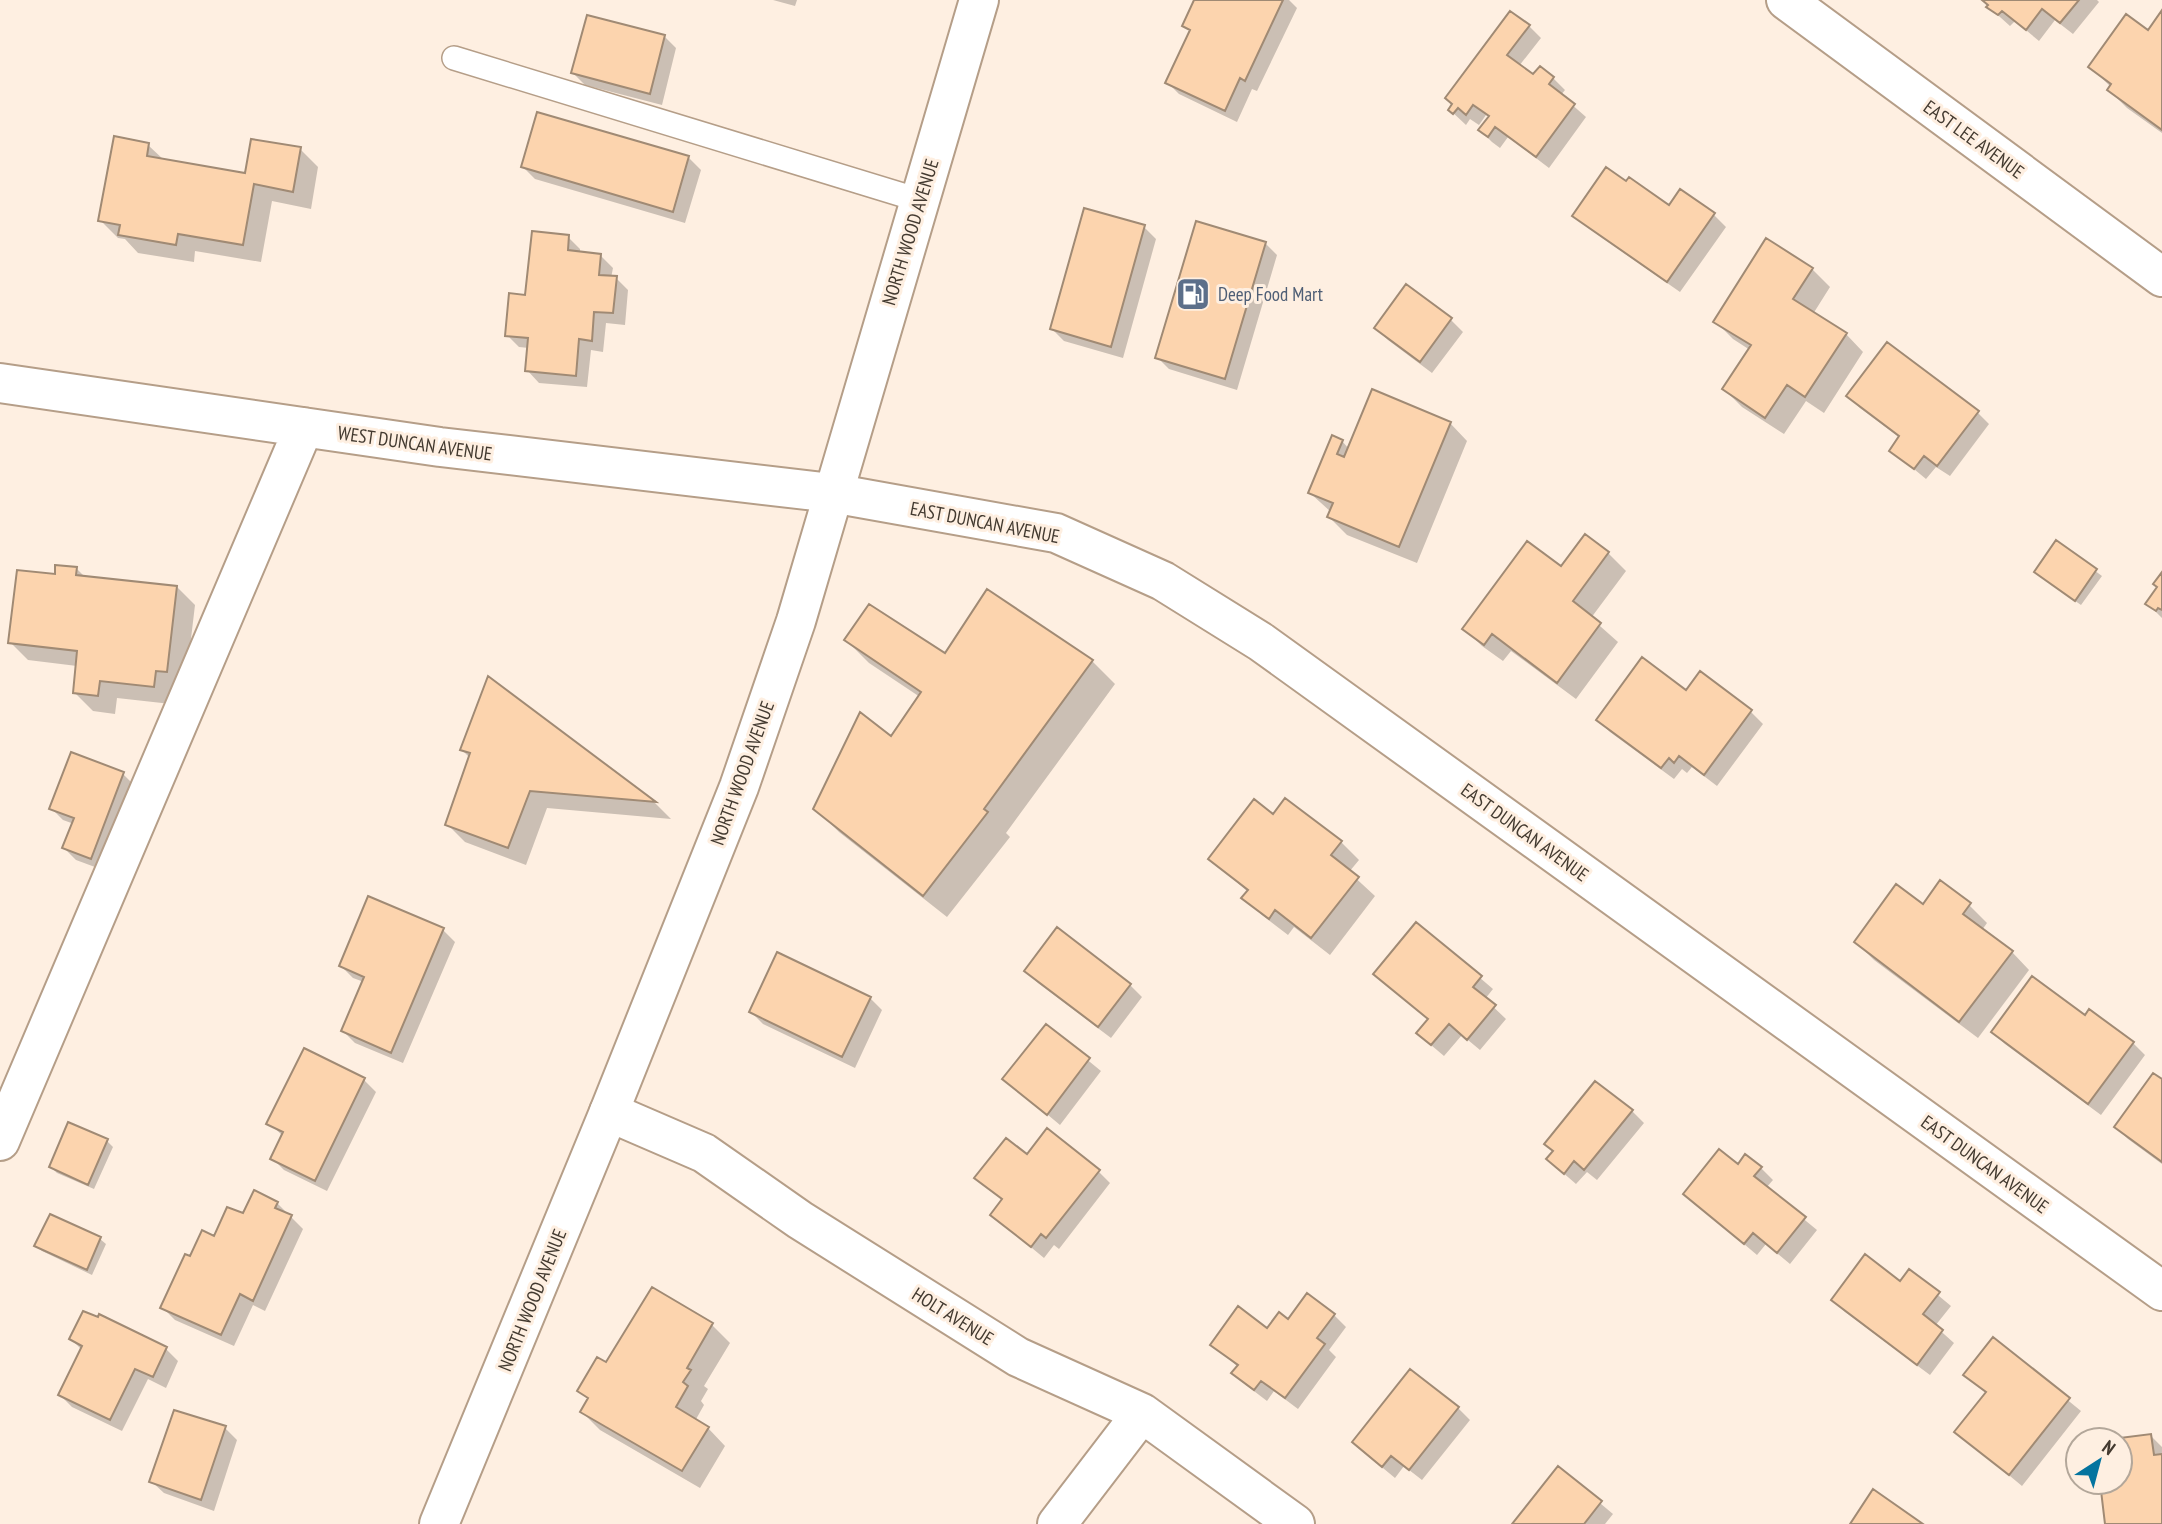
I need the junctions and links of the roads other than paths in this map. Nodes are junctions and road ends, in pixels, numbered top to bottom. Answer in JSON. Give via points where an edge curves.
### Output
{"nodes":[{"id":1,"x":979,"y":0,"type":"edge"},
{"id":2,"x":1786,"y":0,"type":"edge"},
{"id":3,"x":454,"y":58,"type":"dead end"},
{"id":4,"x":919,"y":200,"type":"junction"},
{"id":5,"x":2162,"y":277,"type":"edge"},
{"id":6,"x":0,"y":383,"type":"edge"},
{"id":7,"x":304,"y":427,"type":"junction"},
{"id":8,"x":832,"y":493,"type":"junction"},
{"id":9,"x":609,"y":1112,"type":"junction"},
{"id":10,"x":0,"y":1141,"type":"edge"},
{"id":11,"x":2162,"y":1291,"type":"edge"},
{"id":12,"x":1142,"y":1413,"type":"junction"},
{"id":13,"x":439,"y":1524,"type":"edge"},
{"id":14,"x":1057,"y":1524,"type":"edge"},
{"id":15,"x":1295,"y":1524,"type":"edge"}],
"edges":[{"from":1,"to":4,"type":"street","name":"NORTH WOOD AVENUE"},
{"from":2,"to":5,"type":"street","name":"EAST LEE AVENUE"},
{"from":3,"to":4,"type":"lane"},
{"from":4,"to":8,"type":"street","name":"NORTH WOOD AVENUE"},
{"from":6,"to":7,"type":"street","name":"WEST DUNCAN AVENUE"},
{"from":7,"to":8,"type":"street","name":"WEST DUNCAN AVENUE"},
{"from":7,"to":10,"type":"street"},
{"from":8,"to":9,"type":"street","name":"NORTH WOOD AVENUE","via":[[796,621],[739,787]]},
{"from":8,"to":11,"type":"street","name":"EAST DUNCAN AVENUE","via":[[1056,533],[1163,581],[1261,642]]},
{"from":9,"to":12,"type":"street","name":"HOLT AVENUE","via":[[704,1153],[800,1220],[1018,1357]]},
{"from":9,"to":13,"type":"street","name":"NORTH WOOD AVENUE"},
{"from":12,"to":14,"type":"street"},
{"from":12,"to":15,"type":"street","name":"HOLT AVENUE"}]}
